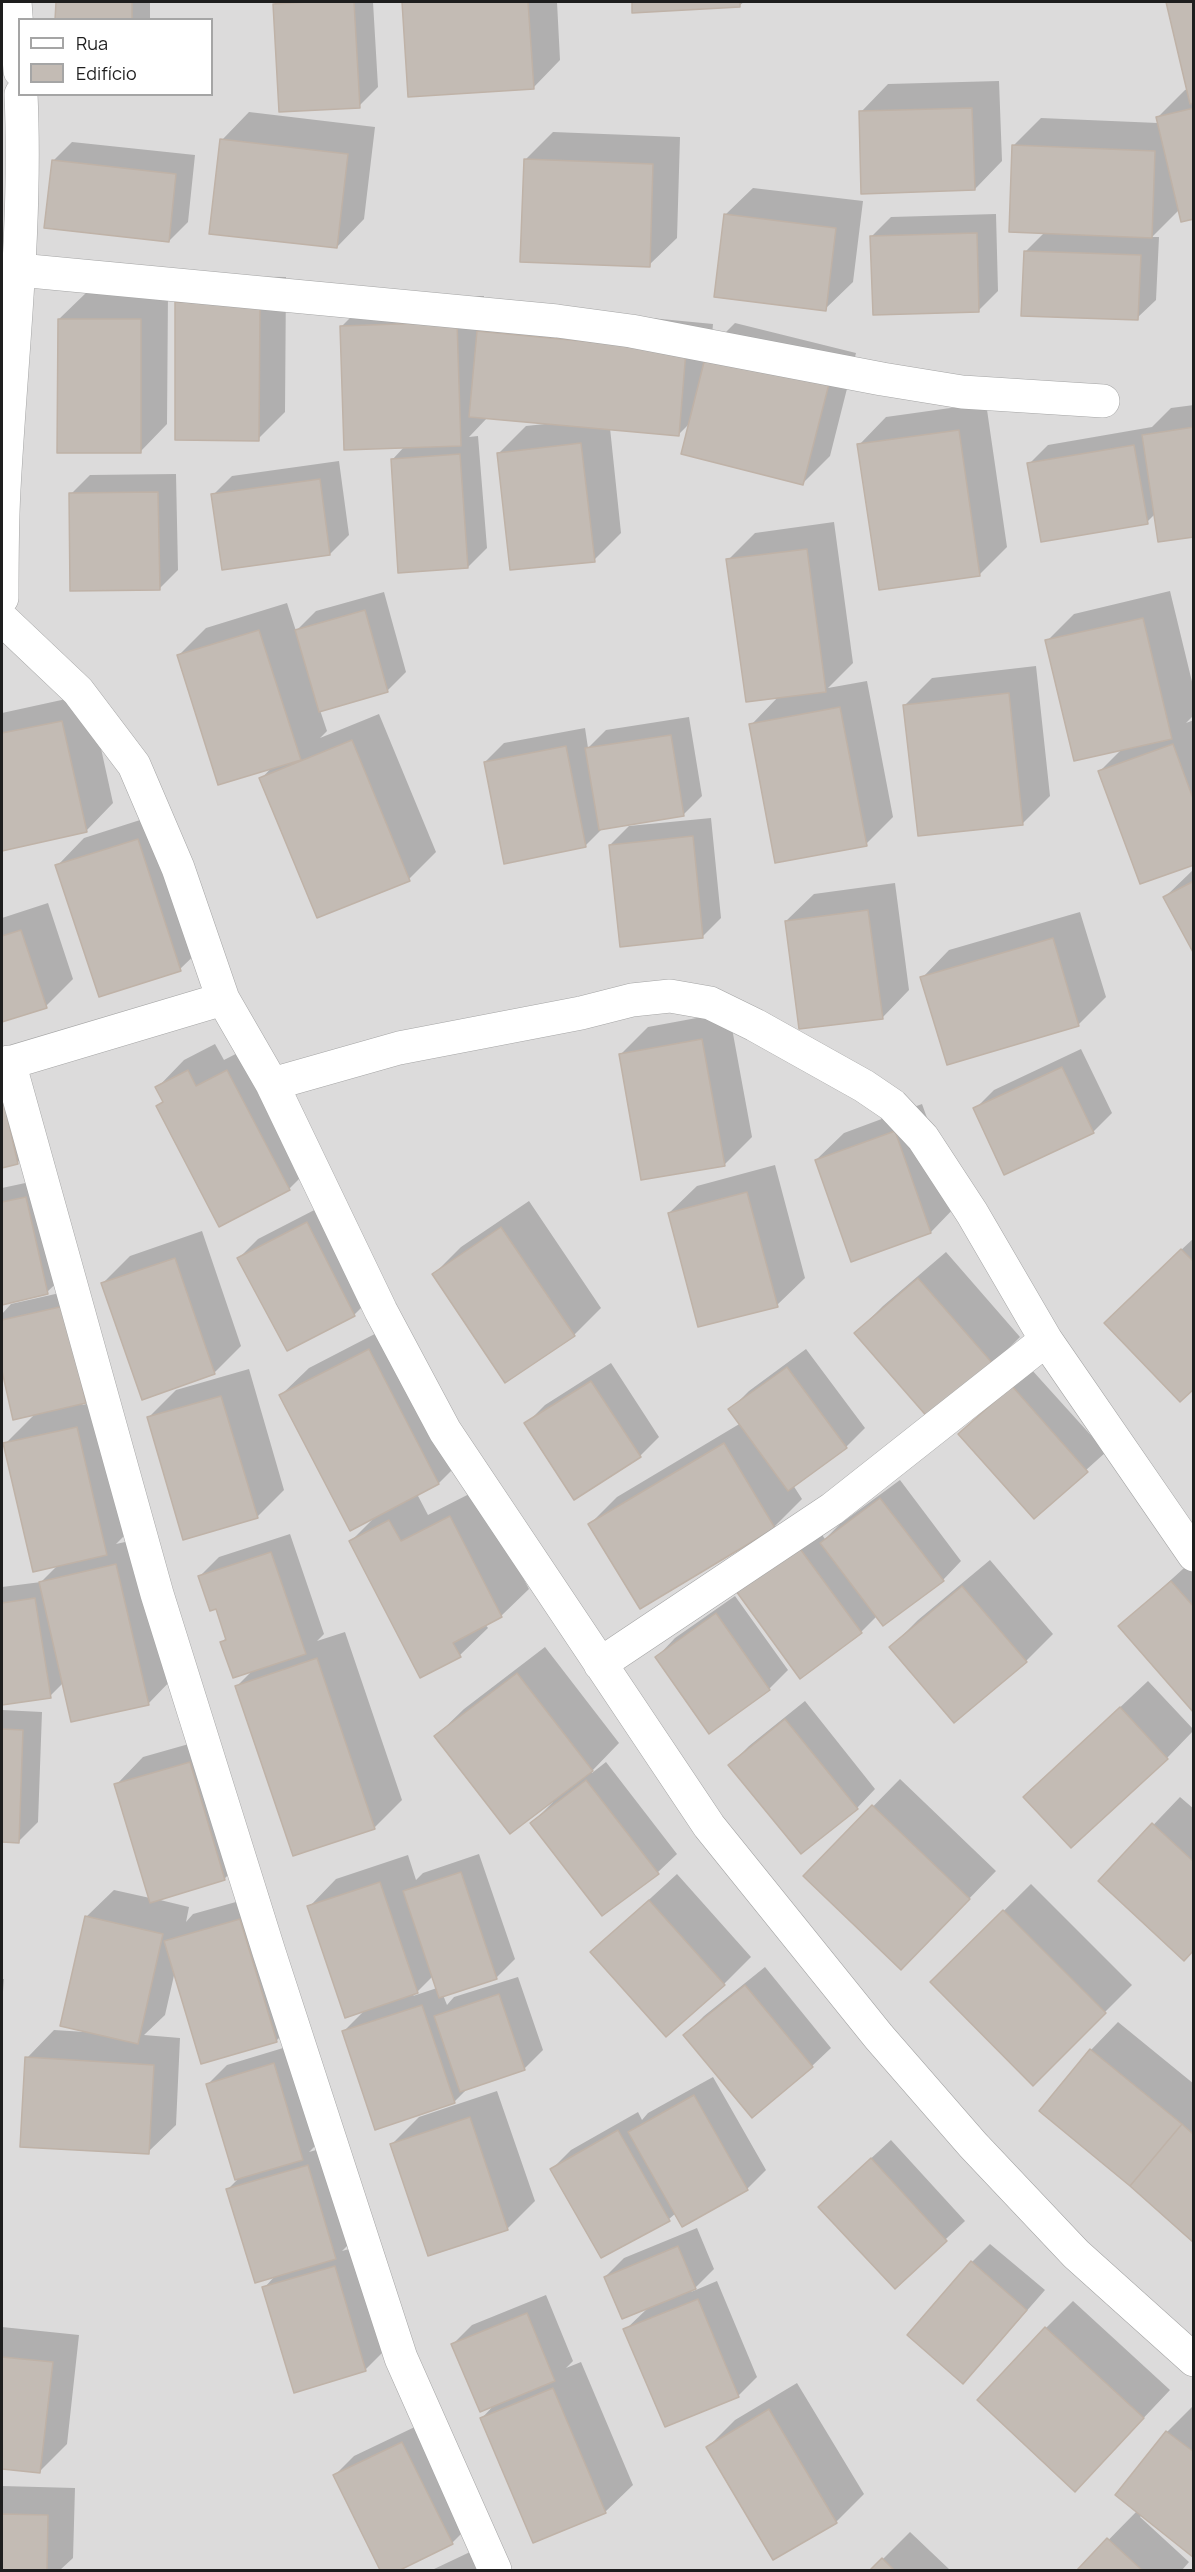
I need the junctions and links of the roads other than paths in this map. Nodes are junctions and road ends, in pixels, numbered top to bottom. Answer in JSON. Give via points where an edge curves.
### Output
{"nodes":[{"id":1,"x":15,"y":2,"type":"edge"},
{"id":2,"x":18,"y":43,"type":"edge"},
{"id":3,"x":21,"y":96,"type":"edge"},
{"id":4,"x":19,"y":270,"type":"junction"},
{"id":5,"x":1103,"y":401,"type":"dead end"},
{"id":6,"x":2,"y":598,"type":"edge"},
{"id":7,"x":2,"y":619,"type":"edge"},
{"id":8,"x":223,"y":999,"type":"junction"},
{"id":9,"x":5,"y":1064,"type":"edge"},
{"id":10,"x":272,"y":1084,"type":"junction"},
{"id":11,"x":1046,"y":1340,"type":"junction"},
{"id":12,"x":1194,"y":1555,"type":"edge"},
{"id":13,"x":600,"y":1664,"type":"junction"},
{"id":14,"x":1194,"y":2360,"type":"edge"},
{"id":15,"x":495,"y":2571,"type":"edge"}],
"edges":[{"from":1,"to":2,"type":"street"},
{"from":3,"to":4,"type":"street"},
{"from":4,"to":5,"type":"street","via":[[557,321],[950,390]]},
{"from":4,"to":6,"type":"street","via":[[4,490]]},
{"from":7,"to":8,"type":"street","via":[[78,691],[134,765],[178,868]]},
{"from":8,"to":9,"type":"street"},
{"from":8,"to":10,"type":"street"},
{"from":9,"to":15,"type":"street","via":[[157,1594],[401,2358]]},
{"from":10,"to":11,"type":"street","via":[[399,1048],[632,1000],[670,996],[710,1003],[755,1024],[892,1105],[923,1138]]},
{"from":10,"to":13,"type":"street","via":[[381,1311],[445,1431]]},
{"from":11,"to":12,"type":"street"},
{"from":11,"to":13,"type":"street","via":[[832,1509]]},
{"from":13,"to":14,"type":"street","via":[[709,1826],[879,2037],[1076,2254]]}]}
